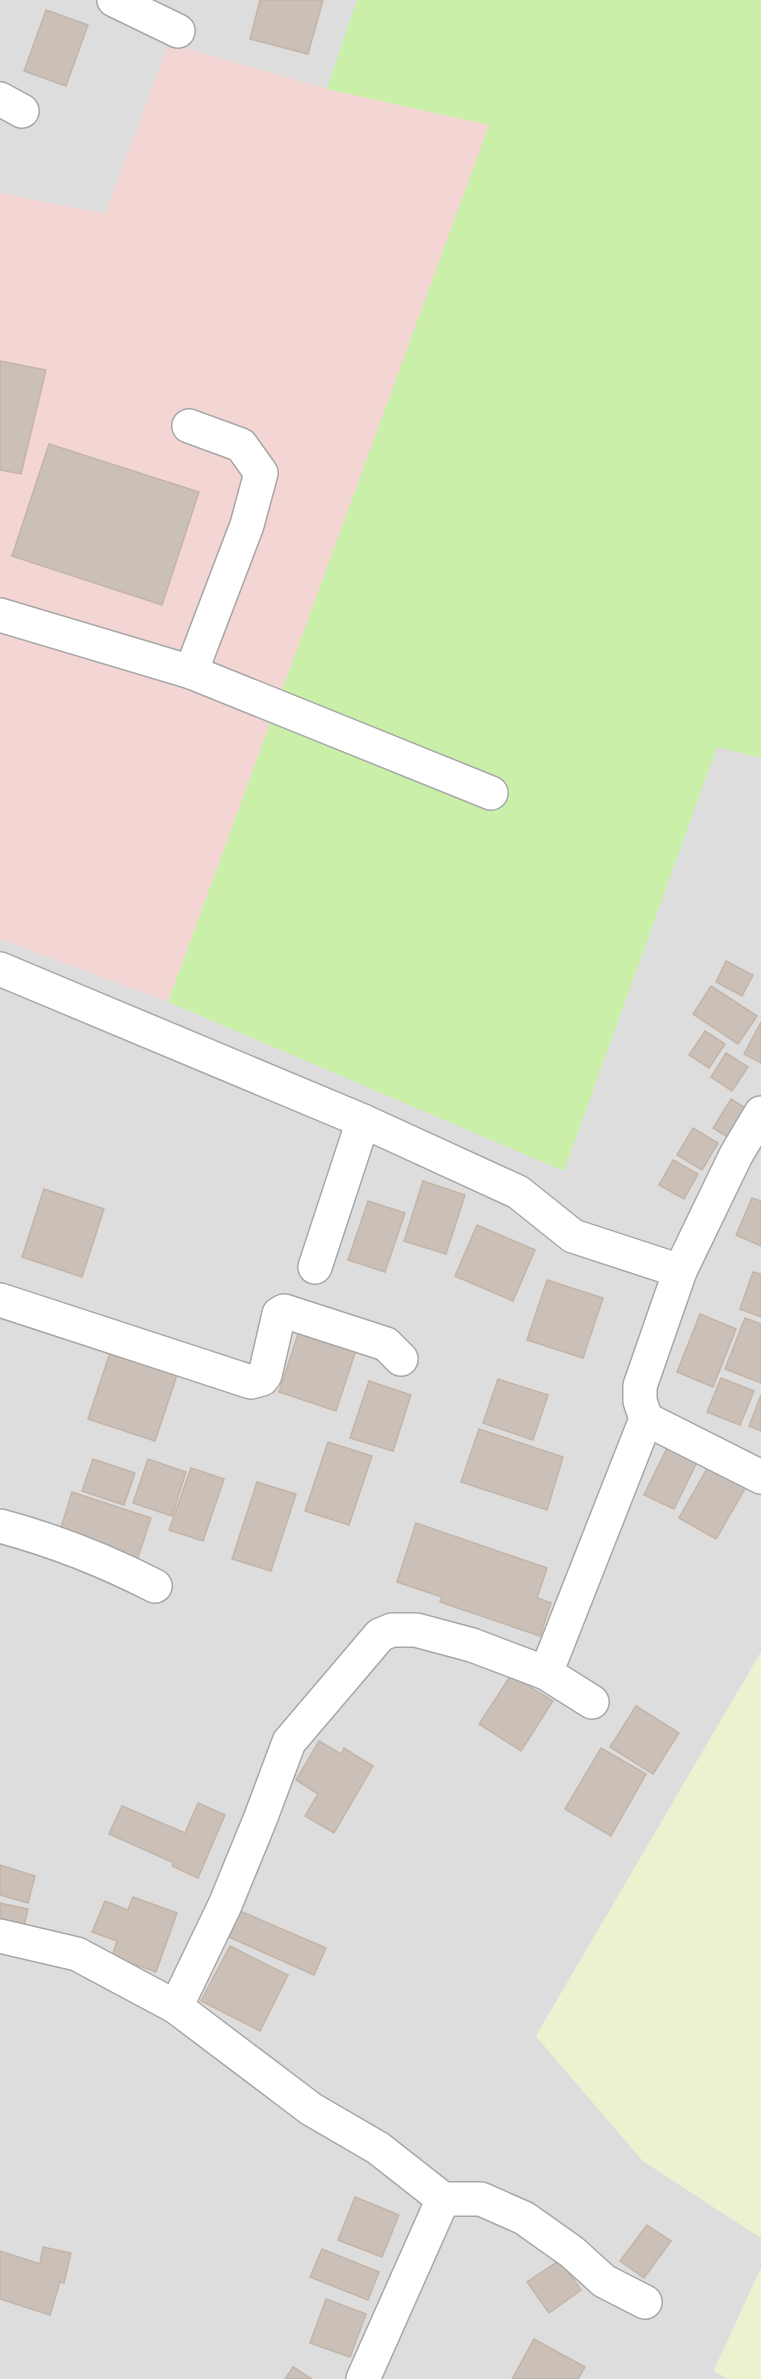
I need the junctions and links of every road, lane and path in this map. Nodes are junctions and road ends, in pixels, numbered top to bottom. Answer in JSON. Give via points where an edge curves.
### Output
{"nodes":[{"id":1,"x":114,"y":0,"type":"edge"},
{"id":2,"x":178,"y":31,"type":"dead end"},
{"id":3,"x":189,"y":426,"type":"dead end"},
{"id":4,"x":0,"y":615,"type":"edge"},
{"id":5,"x":191,"y":672,"type":"junction"},
{"id":6,"x":491,"y":793,"type":"dead end"},
{"id":7,"x":0,"y":969,"type":"edge"},
{"id":8,"x":761,"y":1113,"type":"edge"},
{"id":9,"x":363,"y":1121,"type":"junction"},
{"id":10,"x":315,"y":1267,"type":"dead end"},
{"id":11,"x":680,"y":1271,"type":"junction"},
{"id":12,"x":0,"y":1300,"type":"edge"},
{"id":13,"x":401,"y":1359,"type":"dead end"},
{"id":14,"x":646,"y":1419,"type":"junction"},
{"id":15,"x":761,"y":1477,"type":"edge"},
{"id":16,"x":0,"y":1526,"type":"edge"},
{"id":17,"x":155,"y":1586,"type":"dead end"},
{"id":18,"x":546,"y":1673,"type":"junction"},
{"id":19,"x":592,"y":1702,"type":"dead end"},
{"id":20,"x":0,"y":1936,"type":"edge"},
{"id":21,"x":176,"y":2007,"type":"junction"},
{"id":22,"x":443,"y":2199,"type":"junction"},
{"id":23,"x":645,"y":2302,"type":"dead end"},
{"id":24,"x":371,"y":2376,"type":"edge"}],
"edges":[{"from":1,"to":2,"type":"street"},
{"from":3,"to":5,"type":"street","via":[[242,445],[261,473],[247,525]]},
{"from":4,"to":5,"type":"street"},
{"from":5,"to":6,"type":"street"},
{"from":7,"to":9,"type":"street"},
{"from":8,"to":11,"type":"street","via":[[736,1155]]},
{"from":9,"to":10,"type":"street"},
{"from":9,"to":11,"type":"street","via":[[518,1192],[573,1236]]},
{"from":11,"to":14,"type":"street","via":[[640,1386]]},
{"from":12,"to":13,"type":"street","via":[[251,1382],[265,1375],[279,1314],[284,1311],[386,1344]]},
{"from":14,"to":15,"type":"street"},
{"from":14,"to":18,"type":"street"},
{"from":16,"to":17,"type":"street","via":[[69,1548]]},
{"from":18,"to":19,"type":"street"},
{"from":18,"to":21,"type":"street","via":[[472,1645],[416,1630],[392,1630],[380,1635],[289,1742],[225,1905]]},
{"from":20,"to":21,"type":"street","via":[[77,1954]]},
{"from":21,"to":22,"type":"street","via":[[311,2109],[378,2148]]},
{"from":22,"to":23,"type":"street","via":[[480,2199],[524,2218],[572,2252],[604,2282]]},
{"from":22,"to":24,"type":"street"}]}
